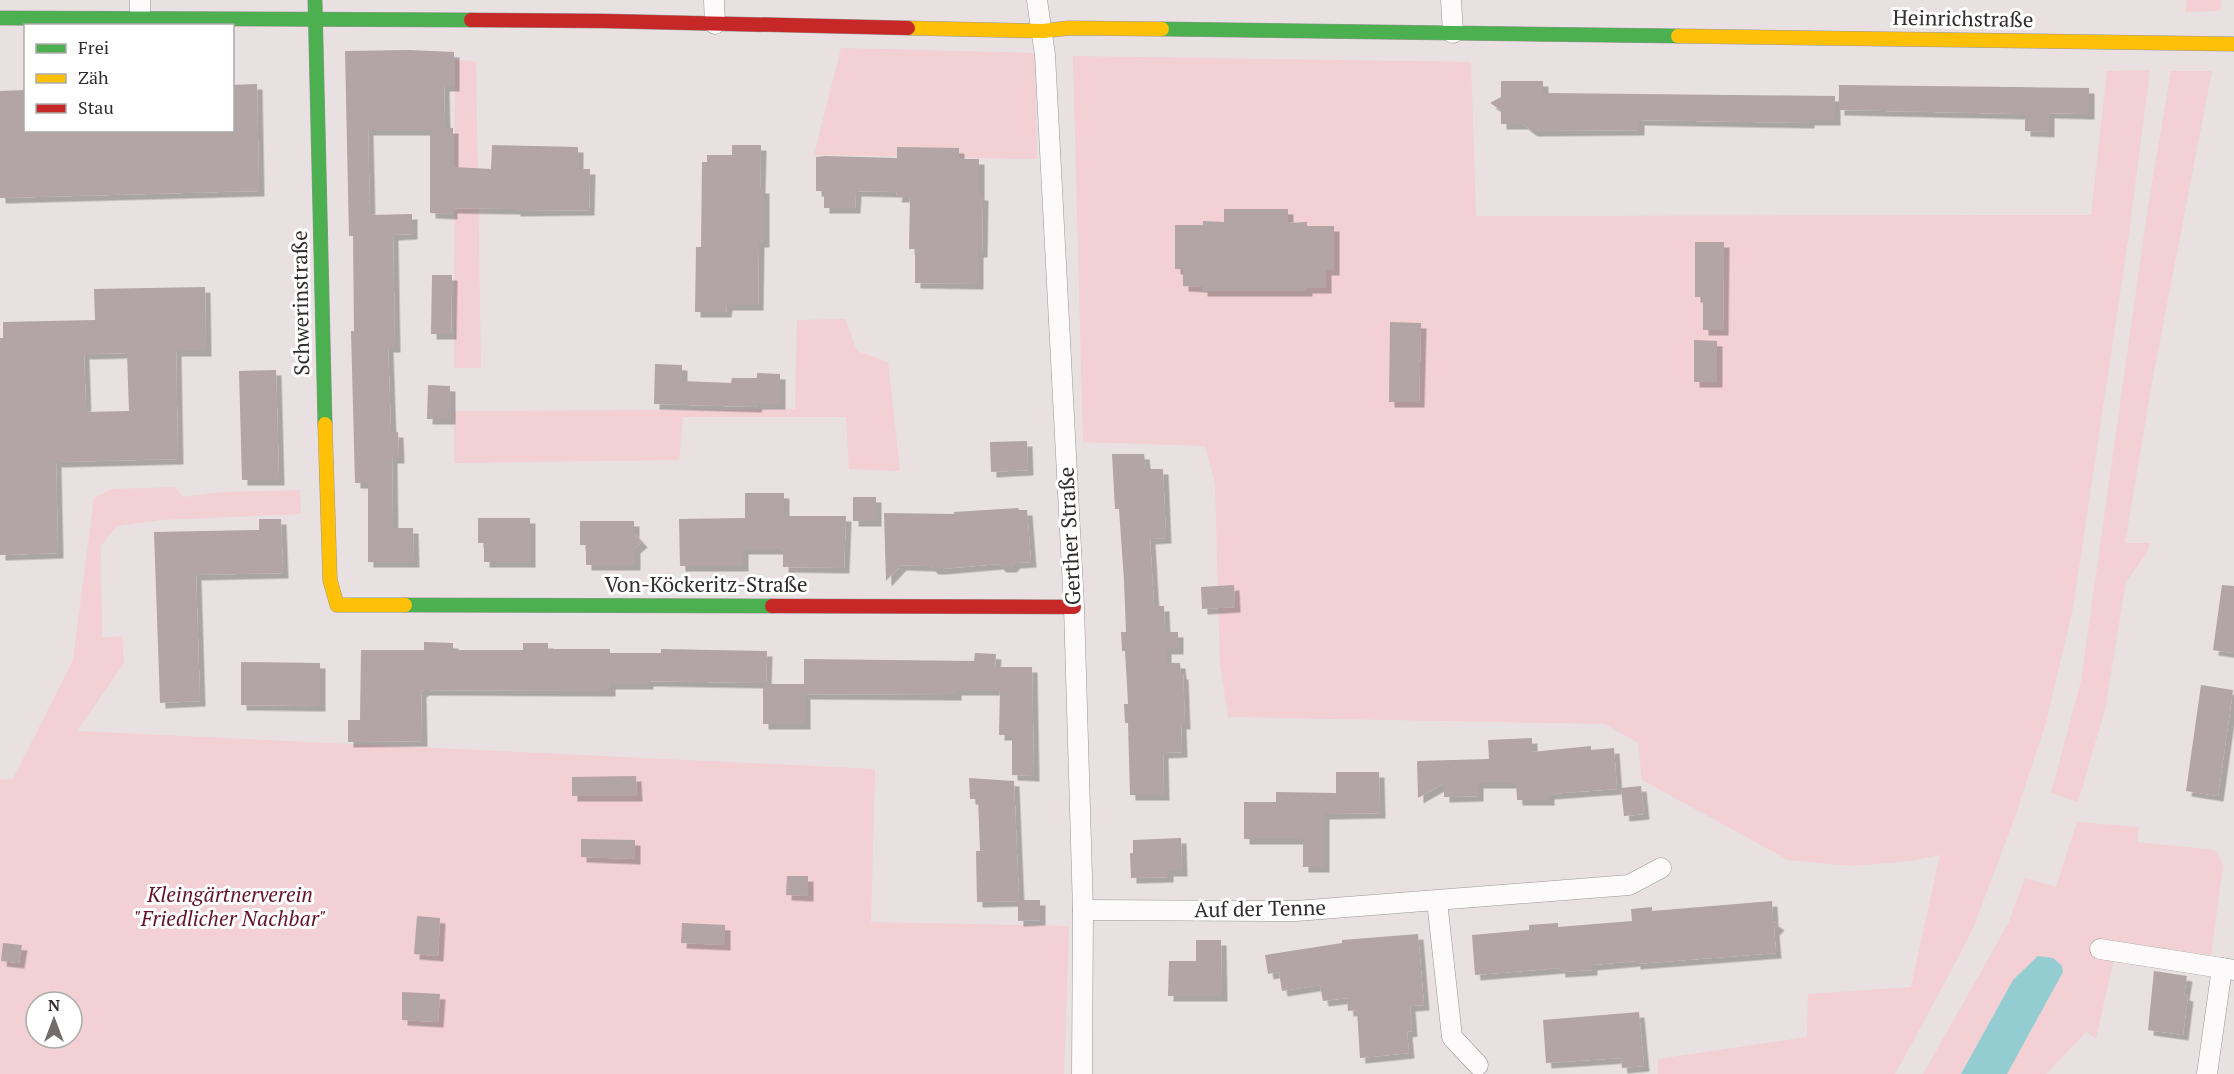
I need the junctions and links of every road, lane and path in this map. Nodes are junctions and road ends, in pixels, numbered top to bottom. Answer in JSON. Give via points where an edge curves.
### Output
{"nodes":[{"id":1,"x":315,"y":0,"type":"edge"},
{"id":2,"x":714,"y":0,"type":"edge"},
{"id":3,"x":1036,"y":0,"type":"edge"},
{"id":4,"x":1451,"y":0,"type":"edge"},
{"id":5,"x":140,"y":9,"type":"edge"},
{"id":6,"x":0,"y":18,"type":"edge"},
{"id":7,"x":316,"y":19,"type":"junction"},
{"id":8,"x":715,"y":24,"type":"junction"},
{"id":9,"x":1043,"y":32,"type":"junction"},
{"id":10,"x":1453,"y":33,"type":"junction"},
{"id":11,"x":2234,"y":44,"type":"edge"},
{"id":12,"x":337,"y":605,"type":"joint"},
{"id":13,"x":1074,"y":607,"type":"junction"},
{"id":14,"x":1661,"y":868,"type":"dead end"},
{"id":15,"x":1437,"y":901,"type":"junction"},
{"id":16,"x":1083,"y":910,"type":"junction"},
{"id":17,"x":2100,"y":949,"type":"dead end"},
{"id":18,"x":2228,"y":969,"type":"edge"},
{"id":19,"x":1478,"y":1065,"type":"dead end"},
{"id":20,"x":1083,"y":1074,"type":"edge"},
{"id":21,"x":2207,"y":1074,"type":"edge"}],
"edges":[{"from":1,"to":7,"type":"street","name":"Schwerinstraße"},
{"from":2,"to":8,"type":"street"},
{"from":3,"to":9,"type":"street","name":"Gerther Straße"},
{"from":4,"to":10,"type":"street"},
{"from":5,"to":6,"type":"street","name":"Heinrichstraße"},
{"from":5,"to":7,"type":"street","name":"Heinrichstraße"},
{"from":7,"to":8,"type":"street","name":"Heinrichstraße"},
{"from":7,"to":12,"type":"street","name":"Schwerinstraße","via":[[330,580]]},
{"from":8,"to":9,"type":"street","name":"Heinrichstraße"},
{"from":9,"to":10,"type":"street","name":"Heinrichstraße","via":[[1089,28]]},
{"from":9,"to":13,"type":"street","name":"Gerther Straße"},
{"from":10,"to":11,"type":"street","name":"Heinrichstraße"},
{"from":12,"to":13,"type":"street","name":"Von-Köckeritz-Straße"},
{"from":13,"to":16,"type":"street","name":"Gerther Straße"},
{"from":14,"to":15,"type":"street","name":"Auf der Tenne","via":[[1629,885]]},
{"from":15,"to":16,"type":"street","name":"Auf der Tenne","via":[[1296,911]]},
{"from":15,"to":19,"type":"street","via":[[1452,1038]]},
{"from":16,"to":20,"type":"street","name":"Gerther Straße"},
{"from":17,"to":18,"type":"street"},
{"from":18,"to":21,"type":"street"}]}
